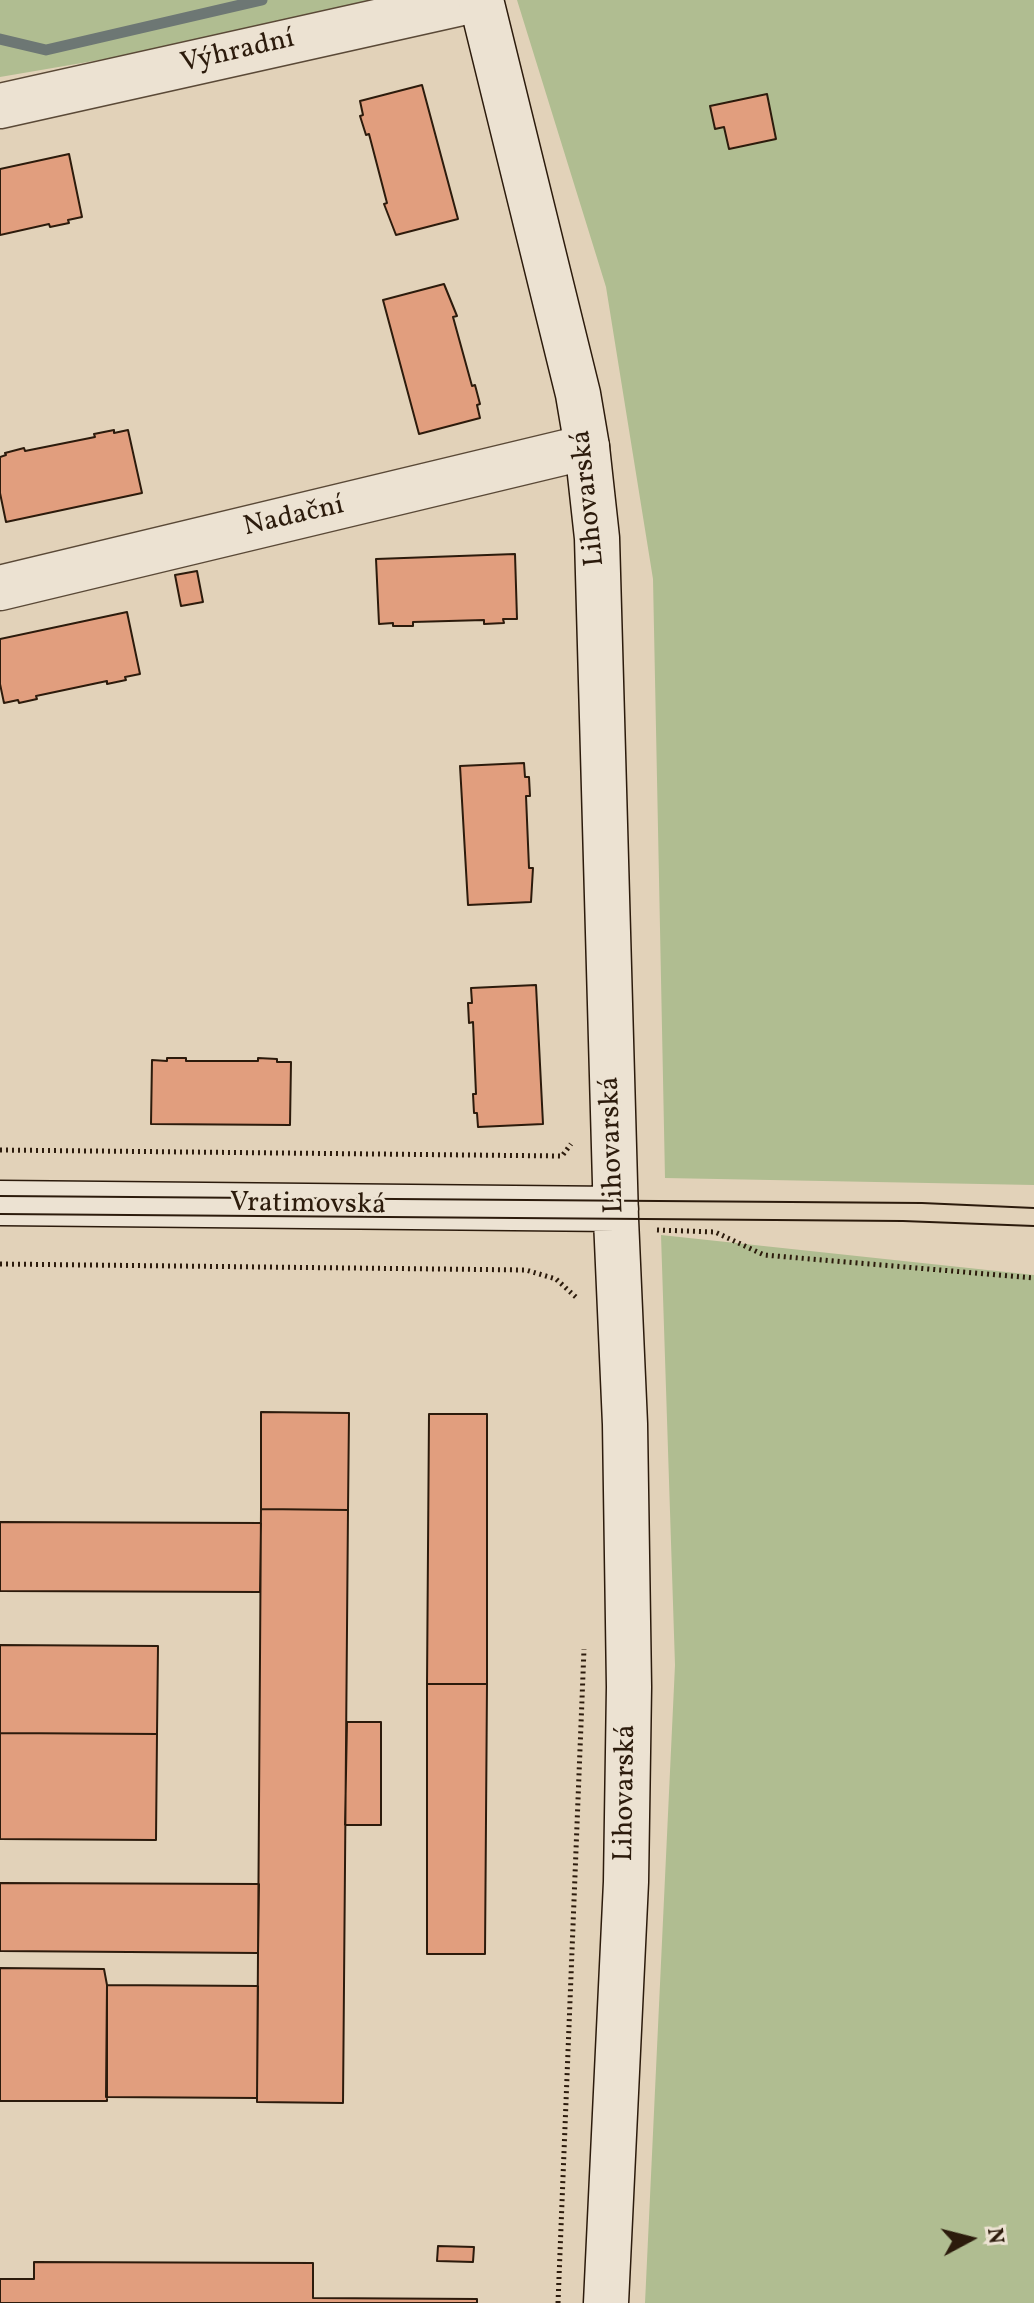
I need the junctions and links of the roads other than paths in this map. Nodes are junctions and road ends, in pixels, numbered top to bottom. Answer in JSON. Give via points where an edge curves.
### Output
{"nodes":[{"id":1,"x":475,"y":0,"type":"edge"},
{"id":2,"x":481,"y":0,"type":"edge"},
{"id":3,"x":0,"y":106,"type":"edge"},
{"id":4,"x":587,"y":447,"type":"junction"},
{"id":5,"x":0,"y":588,"type":"edge"},
{"id":6,"x":0,"y":1203,"type":"edge"},
{"id":7,"x":616,"y":1219,"type":"junction"},
{"id":8,"x":606,"y":2303,"type":"edge"}],
"edges":[{"from":1,"to":3,"type":"street","name":"Výhradní"},
{"from":2,"to":4,"type":"street","name":"Lihovarská"},
{"from":4,"to":5,"type":"street","name":"Nadační"},
{"from":4,"to":7,"type":"street","name":"Lihovarská","via":[[597,538]]},
{"from":6,"to":7,"type":"street","name":"Vratimovská"},
{"from":7,"to":8,"type":"street","name":"Lihovarská","via":[[629,1687],[626,1882]]}]}
